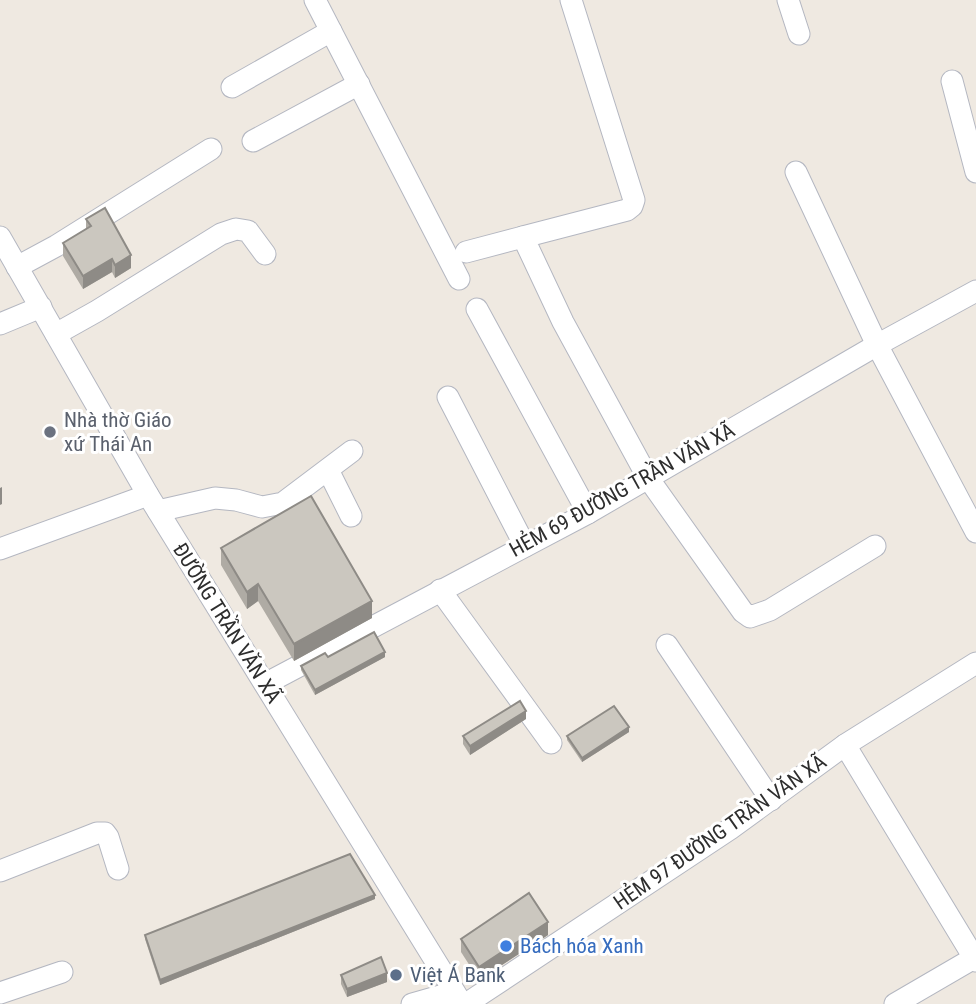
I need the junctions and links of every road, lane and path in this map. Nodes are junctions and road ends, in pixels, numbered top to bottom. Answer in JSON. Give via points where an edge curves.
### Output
{"nodes":[{"id":1,"x":315,"y":0,"type":"edge"},
{"id":2,"x":571,"y":0,"type":"edge"},
{"id":3,"x":788,"y":0,"type":"edge"},
{"id":4,"x":331,"y":31,"type":"junction"},
{"id":5,"x":799,"y":34,"type":"dead end"},
{"id":6,"x":952,"y":81,"type":"dead end"},
{"id":7,"x":359,"y":83,"type":"junction"},
{"id":8,"x":232,"y":87,"type":"dead end"},
{"id":9,"x":253,"y":141,"type":"dead end"},
{"id":10,"x":211,"y":149,"type":"dead end"},
{"id":11,"x":796,"y":172,"type":"dead end"},
{"id":12,"x":976,"y":172,"type":"edge"},
{"id":13,"x":0,"y":237,"type":"edge"},
{"id":14,"x":523,"y":237,"type":"junction"},
{"id":15,"x":466,"y":252,"type":"dead end"},
{"id":16,"x":265,"y":254,"type":"dead end"},
{"id":17,"x":17,"y":267,"type":"junction"},
{"id":18,"x":458,"y":279,"type":"dead end"},
{"id":19,"x":976,"y":291,"type":"edge"},
{"id":20,"x":41,"y":307,"type":"junction"},
{"id":21,"x":477,"y":309,"type":"dead end"},
{"id":22,"x":0,"y":324,"type":"edge"},
{"id":23,"x":56,"y":334,"type":"junction"},
{"id":24,"x":877,"y":345,"type":"junction"},
{"id":25,"x":447,"y":397,"type":"dead end"},
{"id":26,"x":352,"y":451,"type":"dead end"},
{"id":27,"x":328,"y":470,"type":"junction"},
{"id":28,"x":648,"y":478,"type":"junction"},
{"id":29,"x":153,"y":503,"type":"junction"},
{"id":30,"x":588,"y":513,"type":"junction"},
{"id":31,"x":351,"y":516,"type":"dead end"},
{"id":32,"x":976,"y":532,"type":"edge"},
{"id":33,"x":524,"y":545,"type":"junction"},
{"id":34,"x":875,"y":546,"type":"dead end"},
{"id":35,"x":0,"y":549,"type":"edge"},
{"id":36,"x":440,"y":590,"type":"junction"},
{"id":37,"x":667,"y":645,"type":"dead end"},
{"id":38,"x":976,"y":663,"type":"edge"},
{"id":39,"x":265,"y":684,"type":"junction"},
{"id":40,"x":551,"y":743,"type":"dead end"},
{"id":41,"x":845,"y":746,"type":"junction"},
{"id":42,"x":771,"y":800,"type":"junction"},
{"id":43,"x":118,"y":869,"type":"dead end"},
{"id":44,"x":0,"y":871,"type":"edge"},
{"id":45,"x":975,"y":960,"type":"edge"},
{"id":46,"x":62,"y":972,"type":"dead end"},
{"id":47,"x":0,"y":993,"type":"edge"},
{"id":48,"x":461,"y":1000,"type":"edge"},
{"id":49,"x":904,"y":1002,"type":"edge"},
{"id":50,"x":412,"y":1004,"type":"edge"}],
"edges":[{"from":1,"to":4,"type":"street"},
{"from":2,"to":14,"type":"street","via":[[634,200],[627,211]]},
{"from":3,"to":5,"type":"street"},
{"from":4,"to":7,"type":"street"},
{"from":4,"to":8,"type":"street"},
{"from":6,"to":12,"type":"street"},
{"from":7,"to":9,"type":"street"},
{"from":7,"to":18,"type":"street"},
{"from":10,"to":17,"type":"street"},
{"from":11,"to":24,"type":"street"},
{"from":13,"to":17,"type":"street","name":"ĐƯỜNG TRẦN VĂN XÃ"},
{"from":14,"to":15,"type":"street"},
{"from":14,"to":28,"type":"street","via":[[563,322]]},
{"from":16,"to":23,"type":"street","via":[[248,231],[221,234]]},
{"from":17,"to":20,"type":"street","name":"ĐƯỜNG TRẦN VĂN XÃ"},
{"from":19,"to":24,"type":"street","name":"HẺM 69 ĐƯỜNG TRẦN VĂN XÃ"},
{"from":20,"to":22,"type":"street"},
{"from":20,"to":23,"type":"street","name":"ĐƯỜNG TRẦN VĂN XÃ"},
{"from":21,"to":30,"type":"street"},
{"from":23,"to":29,"type":"street","name":"ĐƯỜNG TRẦN VĂN XÃ"},
{"from":24,"to":28,"type":"street","name":"HẺM 69 ĐƯỜNG TRẦN VĂN XÃ"},
{"from":24,"to":32,"type":"street"},
{"from":25,"to":33,"type":"street"},
{"from":26,"to":27,"type":"street"},
{"from":27,"to":29,"type":"street","via":[[284,503],[262,507],[215,498]]},
{"from":27,"to":31,"type":"street"},
{"from":28,"to":30,"type":"street","name":"HẺM 69 ĐƯỜNG TRẦN VĂN XÃ"},
{"from":28,"to":34,"type":"street","via":[[750,617],[770,610]]},
{"from":29,"to":35,"type":"street"},
{"from":29,"to":39,"type":"street","name":"ĐƯỜNG TRẦN VĂN XÃ"},
{"from":30,"to":33,"type":"street","name":"HẺM 69 ĐƯỜNG TRẦN VĂN XÃ"},
{"from":33,"to":36,"type":"street","name":"HẺM 69 ĐƯỜNG TRẦN VĂN XÃ"},
{"from":36,"to":39,"type":"street","name":"HẺM 69 ĐƯỜNG TRẦN VĂN XÃ"},
{"from":36,"to":40,"type":"street"},
{"from":37,"to":42,"type":"street"},
{"from":38,"to":41,"type":"street","name":"HẺM 97 ĐƯỜNG TRẦN VĂN XÃ"},
{"from":39,"to":48,"type":"street","name":"ĐƯỜNG TRẦN VĂN XÃ"},
{"from":41,"to":42,"type":"street","name":"HẺM 97 ĐƯỜNG TRẦN VĂN XÃ"},
{"from":41,"to":45,"type":"street"},
{"from":42,"to":48,"type":"street","name":"HẺM 97 ĐƯỜNG TRẦN VĂN XÃ"},
{"from":43,"to":44,"type":"street","via":[[108,837],[97,833]]},
{"from":45,"to":49,"type":"street"},
{"from":46,"to":47,"type":"street"},
{"from":48,"to":50,"type":"street","name":"HẺM 97 ĐƯỜNG TRẦN VĂN XÃ"}]}
